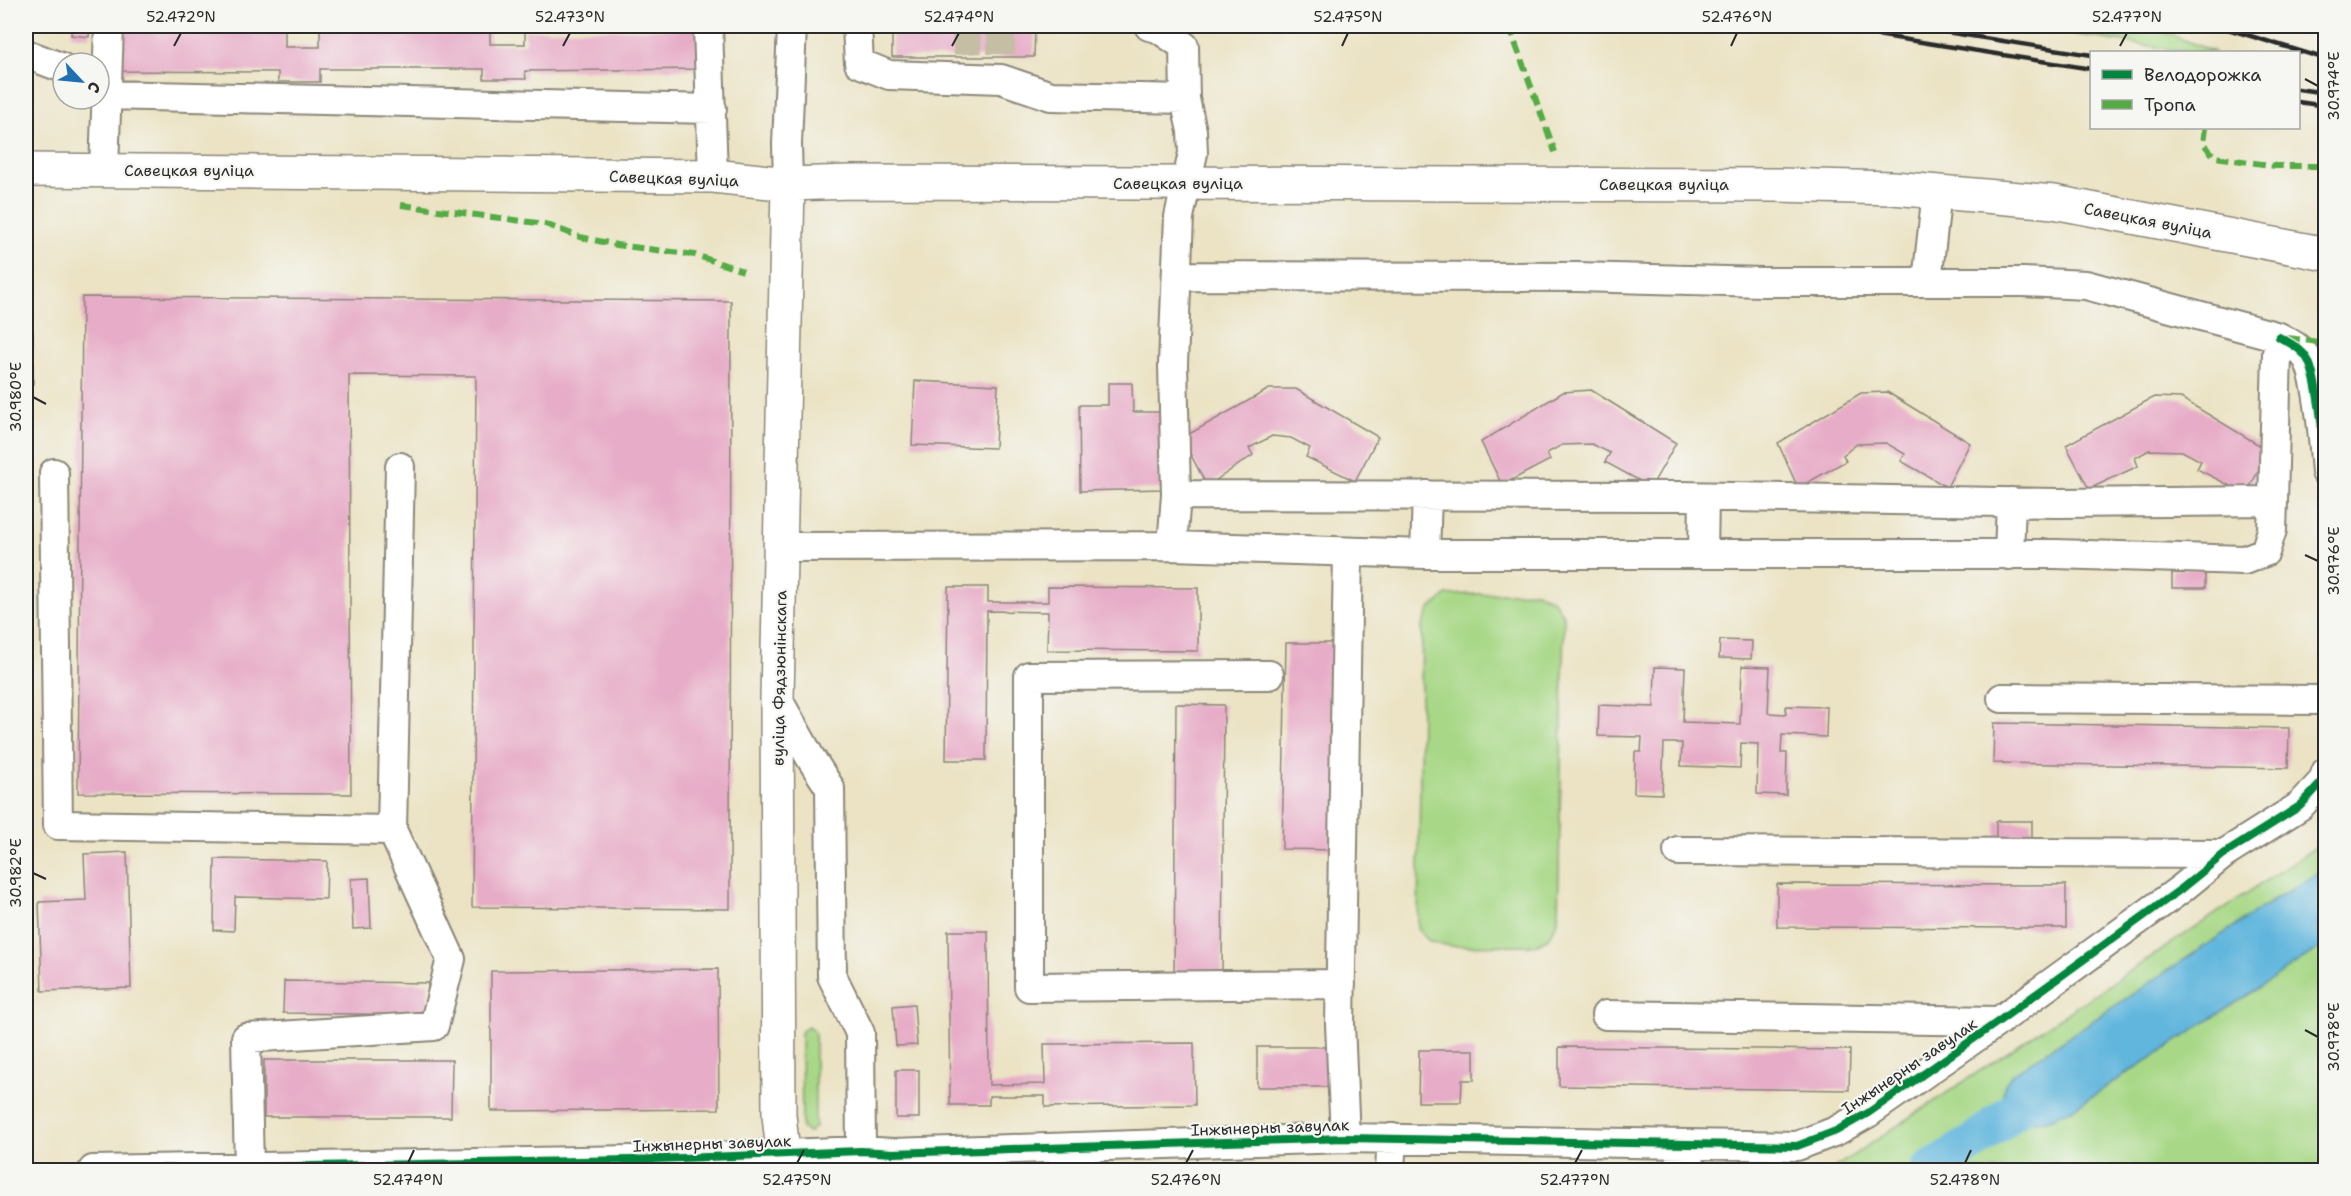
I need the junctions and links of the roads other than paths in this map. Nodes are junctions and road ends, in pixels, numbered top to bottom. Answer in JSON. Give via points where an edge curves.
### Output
{"nodes":[{"id":1,"x":109,"y":26,"type":"edge"},
{"id":2,"x":708,"y":26,"type":"edge"},
{"id":3,"x":792,"y":26,"type":"edge"},
{"id":4,"x":857,"y":26,"type":"edge"},
{"id":5,"x":1149,"y":26,"type":"edge"},
{"id":6,"x":107,"y":51,"type":"edge"},
{"id":7,"x":26,"y":54,"type":"edge"},
{"id":8,"x":51,"y":63,"type":"edge"},
{"id":9,"x":111,"y":93,"type":"edge"},
{"id":10,"x":1185,"y":99,"type":"junction"},
{"id":11,"x":712,"y":109,"type":"junction"},
{"id":12,"x":103,"y":111,"type":"edge"},
{"id":13,"x":26,"y":170,"type":"edge"},
{"id":14,"x":104,"y":170,"type":"junction"},
{"id":15,"x":713,"y":176,"type":"junction"},
{"id":16,"x":1186,"y":183,"type":"junction"},
{"id":17,"x":788,"y":184,"type":"junction"},
{"id":18,"x":1937,"y":191,"type":"junction"},
{"id":19,"x":2325,"y":254,"type":"edge"},
{"id":20,"x":1177,"y":276,"type":"junction"},
{"id":21,"x":1927,"y":282,"type":"junction"},
{"id":22,"x":2278,"y":345,"type":"junction"},
{"id":23,"x":400,"y":467,"type":"dead end"},
{"id":24,"x":2325,"y":472,"type":"edge"},
{"id":25,"x":54,"y":473,"type":"dead end"},
{"id":26,"x":1176,"y":495,"type":"junction"},
{"id":27,"x":1427,"y":495,"type":"junction"},
{"id":28,"x":1704,"y":497,"type":"junction"},
{"id":29,"x":2273,"y":501,"type":"junction"},
{"id":30,"x":2011,"y":502,"type":"junction"},
{"id":31,"x":1172,"y":546,"type":"junction"},
{"id":32,"x":780,"y":547,"type":"junction"},
{"id":33,"x":1348,"y":552,"type":"junction"},
{"id":34,"x":1425,"y":554,"type":"junction"},
{"id":35,"x":1702,"y":554,"type":"junction"},
{"id":36,"x":2010,"y":555,"type":"junction"},
{"id":37,"x":1269,"y":675,"type":"dead end"},
{"id":38,"x":777,"y":698,"type":"junction"},
{"id":39,"x":2002,"y":698,"type":"dead end"},
{"id":40,"x":2325,"y":700,"type":"edge"},
{"id":41,"x":2325,"y":772,"type":"edge"},
{"id":42,"x":393,"y":830,"type":"junction"},
{"id":43,"x":1678,"y":851,"type":"dead end"},
{"id":44,"x":2224,"y":854,"type":"junction"},
{"id":45,"x":1341,"y":984,"type":"junction"},
{"id":46,"x":1606,"y":1015,"type":"dead end"},
{"id":47,"x":1999,"y":1021,"type":"junction"},
{"id":48,"x":1345,"y":1138,"type":"junction"},
{"id":49,"x":1392,"y":1138,"type":"junction"},
{"id":50,"x":1672,"y":1144,"type":"junction"},
{"id":51,"x":861,"y":1151,"type":"junction"},
{"id":52,"x":1085,"y":1159,"type":"edge"},
{"id":53,"x":785,"y":1162,"type":"edge"},
{"id":54,"x":634,"y":1165,"type":"edge"},
{"id":55,"x":249,"y":1168,"type":"junction"},
{"id":56,"x":93,"y":1170,"type":"edge"},
{"id":57,"x":1390,"y":1170,"type":"edge"},
{"id":58,"x":1693,"y":1170,"type":"edge"}],
"edges":[{"from":1,"to":6,"type":"street"},
{"from":2,"to":11,"type":"street"},
{"from":3,"to":17,"type":"street"},
{"from":4,"to":10,"type":"street","via":[[859,63],[889,75],[967,67],[1001,68],[1052,96]]},
{"from":5,"to":10,"type":"street","via":[[1184,46]]},
{"from":7,"to":8,"type":"street"},
{"from":9,"to":11,"type":"street"},
{"from":10,"to":16,"type":"street","via":[[1192,131]]},
{"from":11,"to":15,"type":"street"},
{"from":12,"to":14,"type":"street"},
{"from":13,"to":14,"type":"main road","name":"Савецкая вуліца"},
{"from":14,"to":15,"type":"main road","name":"Савецкая вуліца"},
{"from":15,"to":17,"type":"main road","name":"Савецкая вуліца"},
{"from":16,"to":17,"type":"main road","name":"Савецкая вуліца"},
{"from":16,"to":18,"type":"main road","name":"Савецкая вуліца","via":[[1777,185]]},
{"from":16,"to":20,"type":"street","via":[[1179,216]]},
{"from":17,"to":32,"type":"main road","name":"вуліца Фядзюнінскага"},
{"from":18,"to":19,"type":"main road","name":"Савецкая вуліца","via":[[2054,202]]},
{"from":18,"to":21,"type":"street"},
{"from":20,"to":21,"type":"street"},
{"from":20,"to":26,"type":"street","via":[[1173,363]]},
{"from":21,"to":22,"type":"street","via":[[2086,285]]},
{"from":22,"to":24,"type":"street","via":[[2296,347],[2307,359],[2314,376]]},
{"from":22,"to":29,"type":"street"},
{"from":23,"to":42,"type":"street"},
{"from":25,"to":42,"type":"street","via":[[58,825]]},
{"from":26,"to":27,"type":"street"},
{"from":26,"to":31,"type":"street"},
{"from":27,"to":28,"type":"street"},
{"from":27,"to":34,"type":"street"},
{"from":28,"to":30,"type":"street"},
{"from":28,"to":35,"type":"street"},
{"from":29,"to":30,"type":"street"},
{"from":29,"to":36,"type":"street","via":[[2272,530],[2265,552],[2244,560]]},
{"from":30,"to":36,"type":"street"},
{"from":31,"to":32,"type":"street"},
{"from":31,"to":33,"type":"street"},
{"from":32,"to":38,"type":"main road","name":"вуліца Фядзюнінскага"},
{"from":33,"to":34,"type":"street"},
{"from":33,"to":45,"type":"street"},
{"from":34,"to":35,"type":"street"},
{"from":35,"to":36,"type":"street"},
{"from":37,"to":45,"type":"street","via":[[1029,676],[1029,987]]},
{"from":38,"to":51,"type":"street","via":[[830,788],[832,976],[860,1033]]},
{"from":38,"to":53,"type":"main road","name":"вуліца Фядзюнінскага","via":[[779,1115]]},
{"from":39,"to":40,"type":"street"},
{"from":41,"to":44,"type":"street","name":"Інжынерны завулак","via":[[2323,781],[2300,806]]},
{"from":42,"to":55,"type":"street","via":[[451,959],[434,1026],[246,1038]]},
{"from":43,"to":44,"type":"street"},
{"from":44,"to":47,"type":"street","name":"Інжынерны завулак"},
{"from":45,"to":48,"type":"street"},
{"from":46,"to":47,"type":"street"},
{"from":47,"to":50,"type":"street","name":"Інжынерны завулак","via":[[1868,1113],[1797,1146]]},
{"from":48,"to":49,"type":"street","name":"Інжынерны завулак"},
{"from":48,"to":52,"type":"street","name":"Інжынерны завулак"},
{"from":49,"to":50,"type":"street","name":"Інжынерны завулак"},
{"from":49,"to":57,"type":"street"},
{"from":50,"to":58,"type":"street"},
{"from":51,"to":52,"type":"street","name":"Інжынерны завулак"},
{"from":51,"to":53,"type":"street","name":"Інжынерны завулак"},
{"from":53,"to":54,"type":"street","name":"Інжынерны завулак"},
{"from":54,"to":55,"type":"street","name":"Інжынерны завулак"},
{"from":55,"to":56,"type":"street","name":"Інжынерны завулак"}]}
